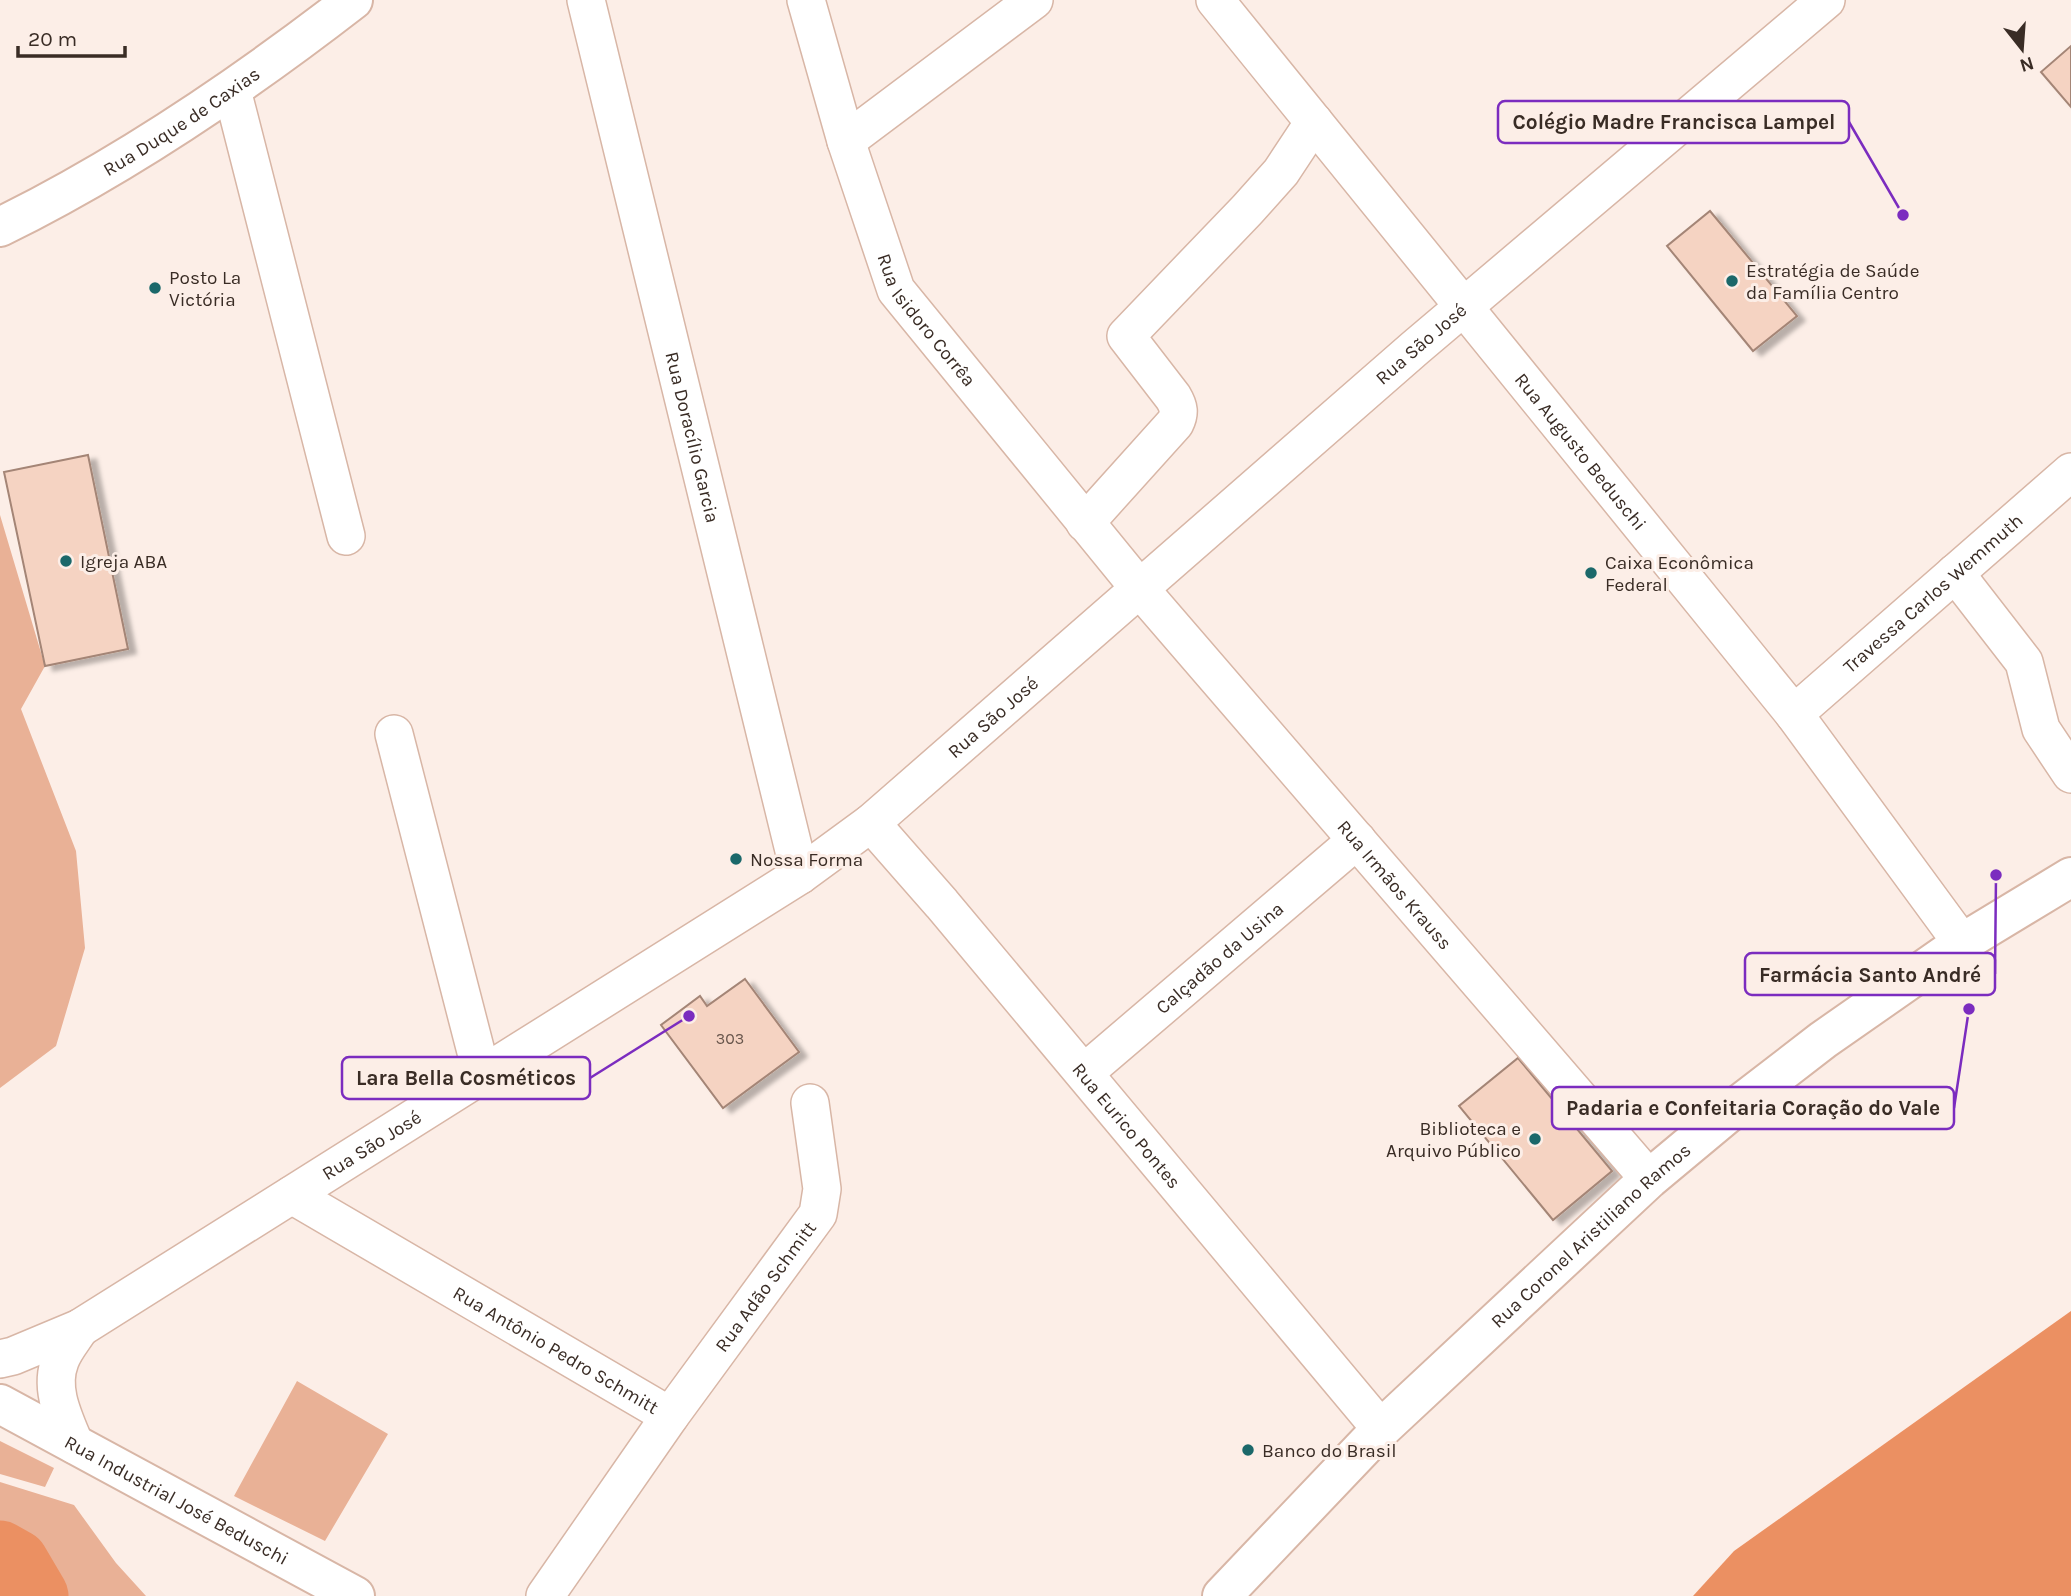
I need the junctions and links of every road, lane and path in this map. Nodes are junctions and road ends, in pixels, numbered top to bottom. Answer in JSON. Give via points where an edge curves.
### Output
{"nodes":[{"id":1,"x":353,"y":0,"type":"edge"},
{"id":2,"x":586,"y":0,"type":"edge"},
{"id":3,"x":806,"y":0,"type":"edge"},
{"id":4,"x":1034,"y":0,"type":"edge"},
{"id":5,"x":1215,"y":0,"type":"edge"},
{"id":6,"x":1826,"y":0,"type":"edge"},
{"id":7,"x":232,"y":90,"type":"junction"},
{"id":8,"x":1314,"y":122,"type":"junction"},
{"id":9,"x":846,"y":141,"type":"junction"},
{"id":10,"x":0,"y":227,"type":"edge"},
{"id":11,"x":1464,"y":307,"type":"junction"},
{"id":12,"x":2071,"y":472,"type":"edge"},
{"id":13,"x":1085,"y":523,"type":"junction"},
{"id":14,"x":346,"y":536,"type":"dead end"},
{"id":15,"x":1955,"y":573,"type":"junction"},
{"id":16,"x":1140,"y":589,"type":"junction"},
{"id":17,"x":1794,"y":714,"type":"junction"},
{"id":18,"x":394,"y":734,"type":"dead end"},
{"id":19,"x":2071,"y":774,"type":"edge"},
{"id":20,"x":871,"y":823,"type":"junction"},
{"id":21,"x":1357,"y":840,"type":"junction"},
{"id":22,"x":800,"y":875,"type":"junction"},
{"id":23,"x":2071,"y":877,"type":"edge"},
{"id":24,"x":1962,"y":943,"type":"junction"},
{"id":25,"x":1084,"y":1073,"type":"junction"},
{"id":26,"x":482,"y":1075,"type":"junction"},
{"id":27,"x":810,"y":1103,"type":"dead end"},
{"id":28,"x":1649,"y":1179,"type":"junction"},
{"id":29,"x":292,"y":1195,"type":"junction"},
{"id":30,"x":80,"y":1328,"type":"junction"},
{"id":31,"x":0,"y":1359,"type":"edge"},
{"id":32,"x":0,"y":1404,"type":"edge"},
{"id":33,"x":670,"y":1416,"type":"junction"},
{"id":34,"x":1381,"y":1429,"type":"junction"},
{"id":35,"x":75,"y":1445,"type":"junction"},
{"id":36,"x":355,"y":1596,"type":"edge"},
{"id":37,"x":545,"y":1596,"type":"edge"},
{"id":38,"x":1222,"y":1596,"type":"edge"}],
"edges":[{"from":1,"to":7,"type":"main road","name":"Rua Duque de Caxias"},
{"from":2,"to":22,"type":"street","name":"Rua Doracílio Garcia"},
{"from":3,"to":9,"type":"street","name":"Rua Isidoro Corrêa"},
{"from":4,"to":9,"type":"street"},
{"from":5,"to":8,"type":"street","name":"Rua Augusto Beduschi"},
{"from":6,"to":11,"type":"street","name":"Rua São José"},
{"from":7,"to":10,"type":"main road","name":"Rua Duque de Caxias","via":[[106,172]]},
{"from":7,"to":14,"type":"street"},
{"from":8,"to":11,"type":"street","name":"Rua Augusto Beduschi"},
{"from":8,"to":13,"type":"street","via":[[1281,172],[1247,211],[1126,336],[1173,397],[1178,416]]},
{"from":9,"to":13,"type":"street","name":"Rua Isidoro Corrêa","via":[[896,290]]},
{"from":11,"to":16,"type":"street","name":"Rua São José"},
{"from":11,"to":17,"type":"street","name":"Rua Augusto Beduschi"},
{"from":12,"to":15,"type":"street","name":"Travessa Carlos Wemmuth"},
{"from":13,"to":16,"type":"street","name":"Rua Isidoro Corrêa"},
{"from":15,"to":17,"type":"street","name":"Travessa Carlos Wemmuth"},
{"from":15,"to":19,"type":"street","via":[[2024,662],[2041,729]]},
{"from":16,"to":20,"type":"street","name":"Rua São José"},
{"from":16,"to":21,"type":"street","name":"Rua Irmãos Krauss"},
{"from":17,"to":24,"type":"street","name":"Rua Augusto Beduschi"},
{"from":18,"to":26,"type":"street"},
{"from":20,"to":22,"type":"street","name":"Rua São José"},
{"from":20,"to":25,"type":"street","name":"Rua Eurico Pontes"},
{"from":21,"to":25,"type":"street","name":"Calçadão da Usina"},
{"from":21,"to":28,"type":"street","name":"Rua Irmãos Krauss"},
{"from":22,"to":26,"type":"street","name":"Rua São José"},
{"from":23,"to":24,"type":"main road","name":"Rua Coronel Aristiliano Ramos"},
{"from":24,"to":28,"type":"main road","name":"Rua Coronel Aristiliano Ramos","via":[[1823,1040]]},
{"from":25,"to":34,"type":"street","name":"Rua Eurico Pontes"},
{"from":26,"to":29,"type":"street","name":"Rua São José"},
{"from":27,"to":33,"type":"street","name":"Rua Adão Schmitt","via":[[822,1189],[818,1214]]},
{"from":28,"to":34,"type":"main road","name":"Rua Coronel Aristiliano Ramos"},
{"from":29,"to":30,"type":"street","name":"Rua São José"},
{"from":29,"to":33,"type":"street","name":"Rua Antônio Pedro Schmitt"},
{"from":30,"to":31,"type":"street","name":"Rua São José"},
{"from":30,"to":35,"type":"street","name":"Rua São José","via":[[60,1359],[55,1382]]},
{"from":32,"to":35,"type":"main road","name":"Rua Industrial José Beduschi"},
{"from":33,"to":37,"type":"street","name":"Rua Antônio Pedro Schmitt"},
{"from":34,"to":38,"type":"main road","name":"Rua Coronel Aristiliano Ramos"},
{"from":35,"to":36,"type":"main road","name":"Rua Industrial José Beduschi"}]}
